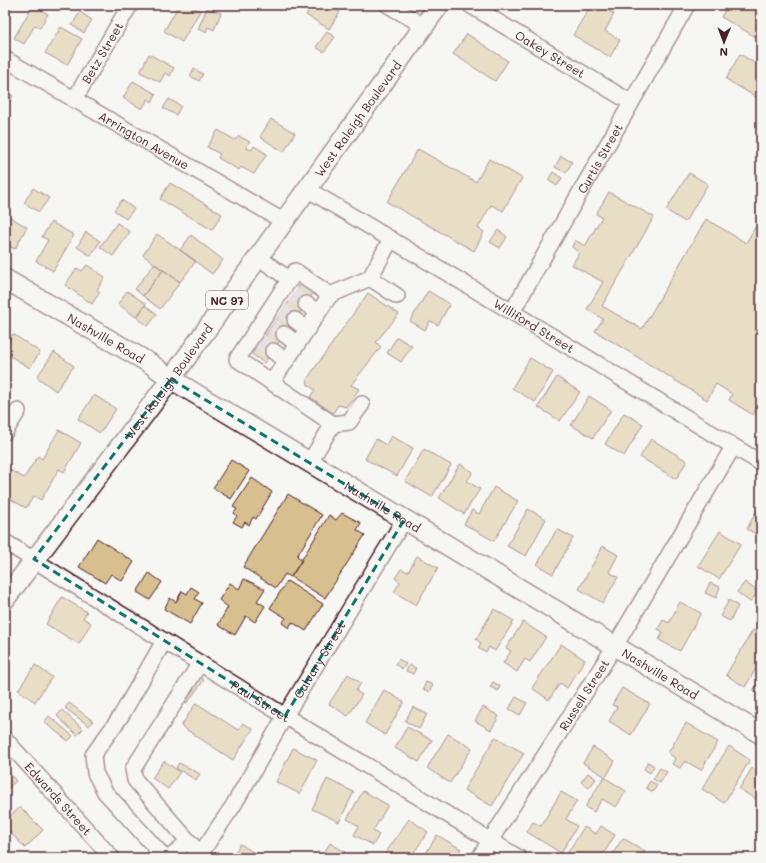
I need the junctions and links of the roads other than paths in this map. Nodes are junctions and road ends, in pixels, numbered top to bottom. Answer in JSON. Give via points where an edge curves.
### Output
{"nodes":[{"id":1,"x":130,"y":5,"type":"edge"},
{"id":2,"x":388,"y":5,"type":"edge"},
{"id":3,"x":438,"y":5,"type":"edge"},
{"id":4,"x":470,"y":5,"type":"edge"},
{"id":5,"x":687,"y":5,"type":"edge"},
{"id":6,"x":424,"y":26,"type":"junction"},
{"id":7,"x":5,"y":59,"type":"edge"},
{"id":8,"x":74,"y":100,"type":"junction"},
{"id":9,"x":630,"y":102,"type":"junction"},
{"id":10,"x":307,"y":189,"type":"junction"},
{"id":11,"x":283,"y":221,"type":"junction"},
{"id":12,"x":391,"y":239,"type":"junction"},
{"id":13,"x":258,"y":257,"type":"junction"},
{"id":14,"x":370,"y":278,"type":"junction"},
{"id":15,"x":5,"y":279,"type":"edge"},
{"id":16,"x":289,"y":288,"type":"junction"},
{"id":17,"x":330,"y":295,"type":"junction"},
{"id":18,"x":397,"y":296,"type":"dead end"},
{"id":19,"x":306,"y":304,"type":"tunnel mouth"},
{"id":20,"x":318,"y":312,"type":"junction"},
{"id":21,"x":512,"y":312,"type":"junction"},
{"id":22,"x":295,"y":320,"type":"tunnel mouth"},
{"id":23,"x":307,"y":329,"type":"junction"},
{"id":24,"x":284,"y":334,"type":"tunnel mouth"},
{"id":25,"x":297,"y":344,"type":"junction"},
{"id":26,"x":273,"y":351,"type":"tunnel mouth"},
{"id":27,"x":286,"y":361,"type":"junction"},
{"id":28,"x":171,"y":379,"type":"junction"},
{"id":29,"x":272,"y":382,"type":"junction"},
{"id":30,"x":362,"y":404,"type":"dead end"},
{"id":31,"x":18,"y":411,"type":"dead end"},
{"id":32,"x":333,"y":424,"type":"junction"},
{"id":33,"x":5,"y":432,"type":"edge"},
{"id":34,"x":733,"y":447,"type":"junction"},
{"id":35,"x":760,"y":462,"type":"edge"},
{"id":36,"x":310,"y":463,"type":"junction"},
{"id":37,"x":404,"y":520,"type":"junction"},
{"id":38,"x":5,"y":542,"type":"edge"},
{"id":39,"x":34,"y":559,"type":"junction"},
{"id":40,"x":5,"y":599,"type":"edge"},
{"id":41,"x":164,"y":641,"type":"junction"},
{"id":42,"x":615,"y":646,"type":"junction"},
{"id":43,"x":200,"y":663,"type":"junction"},
{"id":44,"x":285,"y":716,"type":"junction"},
{"id":45,"x":761,"y":734,"type":"edge"},
{"id":46,"x":5,"y":740,"type":"edge"},
{"id":47,"x":491,"y":840,"type":"junction"},
{"id":48,"x":188,"y":842,"type":"junction"},
{"id":49,"x":197,"y":856,"type":"edge"},
{"id":50,"x":112,"y":858,"type":"edge"},
{"id":51,"x":165,"y":858,"type":"edge"},
{"id":52,"x":170,"y":858,"type":"edge"},
{"id":53,"x":479,"y":858,"type":"edge"},
{"id":54,"x":519,"y":858,"type":"edge"}],
"edges":[{"from":1,"to":8,"type":"street","name":"Betz Street"},
{"from":2,"to":6,"type":"street"},
{"from":3,"to":6,"type":"main road","name":"West Raleigh Boulevard","number":"NC 97"},
{"from":4,"to":9,"type":"street","name":"Oakey Street"},
{"from":5,"to":9,"type":"street","name":"Curtis Street"},
{"from":6,"to":10,"type":"main road","name":"West Raleigh Boulevard","number":"NC 97"},
{"from":7,"to":8,"type":"street","name":"Arrington Avenue"},
{"from":8,"to":11,"type":"street","name":"Arrington Avenue"},
{"from":9,"to":21,"type":"street","name":"Curtis Street"},
{"from":10,"to":11,"type":"main road","name":"West Raleigh Boulevard","number":"NC 97"},
{"from":10,"to":12,"type":"street","name":"Williford Street"},
{"from":11,"to":13,"type":"main road","name":"West Raleigh Boulevard","number":"NC 97"},
{"from":12,"to":14,"type":"street"},
{"from":12,"to":21,"type":"street","name":"Williford Street"},
{"from":13,"to":16,"type":"street"},
{"from":13,"to":28,"type":"main road","name":"West Raleigh Boulevard","number":"NC 97"},
{"from":14,"to":17,"type":"street"},
{"from":14,"to":18,"type":"street"},
{"from":15,"to":28,"type":"main road","name":"Nashville Road","via":[[151,364]]},
{"from":16,"to":17,"type":"street","via":[[295,271]]},
{"from":16,"to":29,"type":"street","via":[[268,323],[237,359]]},
{"from":17,"to":20,"type":"street"},
{"from":19,"to":20,"type":"street"},
{"from":20,"to":23,"type":"street"},
{"from":21,"to":34,"type":"street","name":"Williford Street"},
{"from":22,"to":23,"type":"street"},
{"from":23,"to":25,"type":"street"},
{"from":24,"to":25,"type":"street"},
{"from":25,"to":27,"type":"street"},
{"from":26,"to":27,"type":"street"},
{"from":27,"to":29,"type":"street"},
{"from":28,"to":36,"type":"main road","name":"Nashville Road"},
{"from":28,"to":39,"type":"main road","name":"West Raleigh Boulevard","number":"NC 97"},
{"from":29,"to":32,"type":"street"},
{"from":30,"to":32,"type":"street","via":[[349,422]]},
{"from":31,"to":33,"type":"street"},
{"from":32,"to":36,"type":"street"},
{"from":34,"to":35,"type":"street","name":"Williford Street"},
{"from":34,"to":42,"type":"street","name":"Russell Street"},
{"from":36,"to":37,"type":"main road","name":"Nashville Road"},
{"from":37,"to":42,"type":"main road","name":"Nashville Road"},
{"from":37,"to":44,"type":"street","name":"Calvary Street"},
{"from":38,"to":39,"type":"street","name":"Paul Street"},
{"from":39,"to":40,"type":"main road","name":"West Raleigh Boulevard","number":"NC 97"},
{"from":39,"to":41,"type":"street","name":"Paul Street"},
{"from":41,"to":43,"type":"street","name":"Paul Street"},
{"from":41,"to":51,"type":"street","via":[[121,716],[93,755],[95,773],[106,792]]},
{"from":42,"to":45,"type":"main road","name":"Nashville Road"},
{"from":42,"to":47,"type":"street","name":"Russell Street"},
{"from":43,"to":44,"type":"street","name":"Paul Street"},
{"from":43,"to":48,"type":"street","via":[[133,769],[135,780]]},
{"from":44,"to":47,"type":"street","name":"Paul Street"},
{"from":44,"to":49,"type":"street","name":"Calvary Street","via":[[233,806]]},
{"from":46,"to":50,"type":"street","name":"Edwards Street"},
{"from":47,"to":53,"type":"street","name":"Russell Street"},
{"from":47,"to":54,"type":"street","name":"Paul Street"},
{"from":48,"to":49,"type":"street"},
{"from":48,"to":52,"type":"street"}]}
